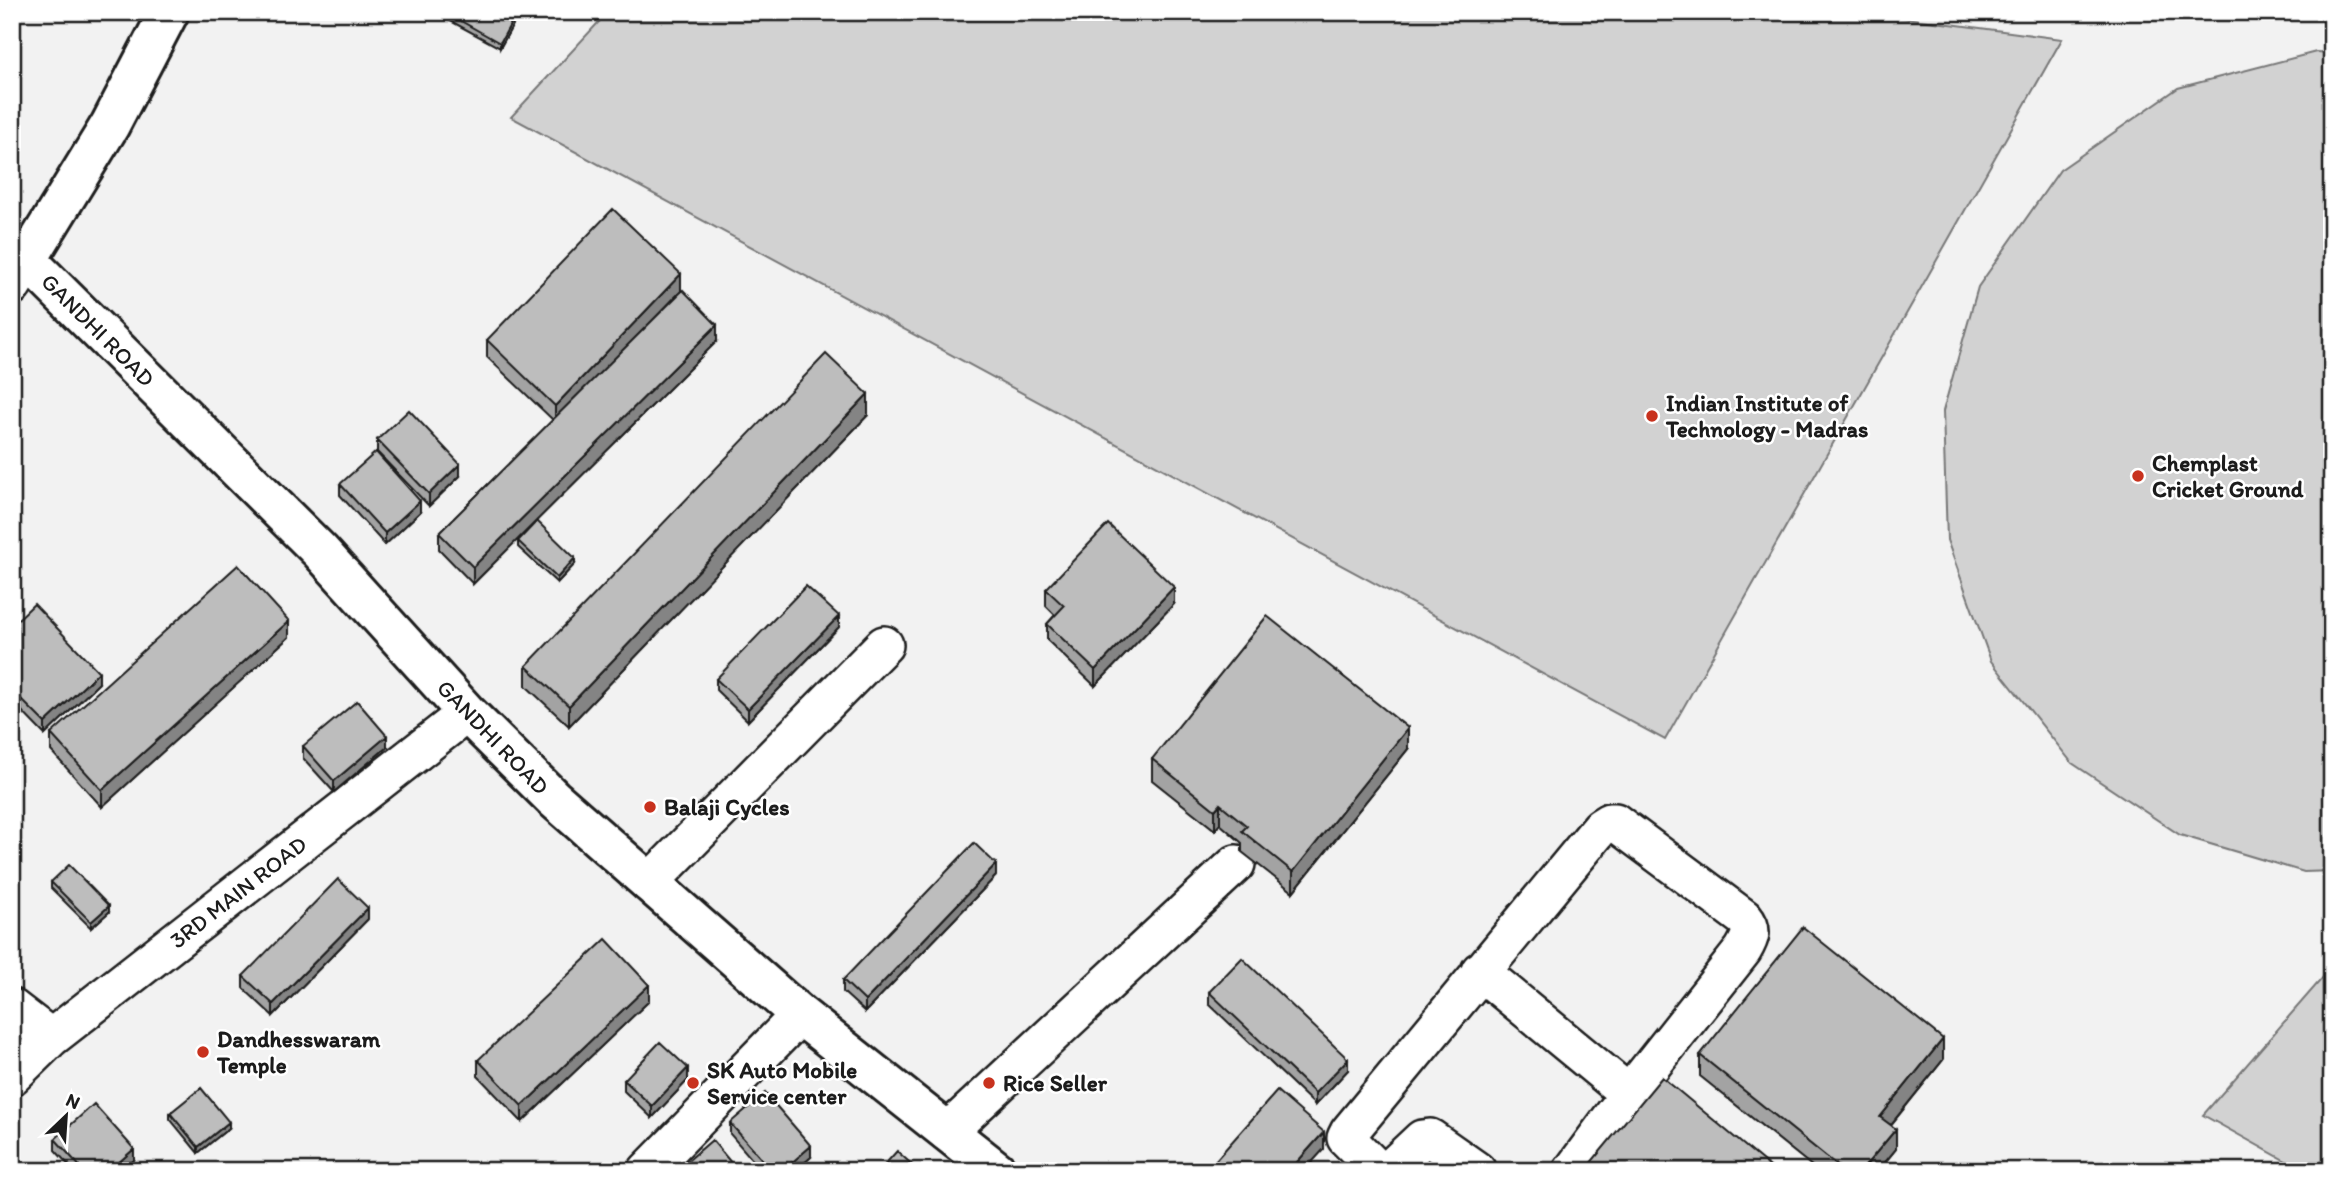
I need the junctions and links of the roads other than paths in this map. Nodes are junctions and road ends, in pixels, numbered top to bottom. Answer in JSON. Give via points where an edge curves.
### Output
{"nodes":[{"id":1,"x":169,"y":12,"type":"edge"},
{"id":2,"x":17,"y":265,"type":"edge"},
{"id":3,"x":884,"y":645,"type":"dead end"},
{"id":4,"x":467,"y":713,"type":"junction"},
{"id":5,"x":1236,"y":864,"type":"dead end"},
{"id":6,"x":649,"y":883,"type":"junction"},
{"id":7,"x":1480,"y":971,"type":"junction"},
{"id":8,"x":12,"y":1008,"type":"edge"},
{"id":9,"x":800,"y":1015,"type":"junction"},
{"id":10,"x":51,"y":1038,"type":"junction"},
{"id":11,"x":12,"y":1076,"type":"edge"},
{"id":12,"x":1629,"y":1094,"type":"junction"},
{"id":13,"x":947,"y":1132,"type":"junction"},
{"id":14,"x":647,"y":1171,"type":"edge"},
{"id":15,"x":997,"y":1171,"type":"edge"},
{"id":16,"x":1379,"y":1171,"type":"edge"},
{"id":17,"x":1388,"y":1171,"type":"edge"},
{"id":18,"x":1477,"y":1171,"type":"edge"},
{"id":19,"x":1572,"y":1171,"type":"edge"}],
"edges":[{"from":1,"to":2,"type":"street","via":[[110,125]]},
{"from":2,"to":4,"type":"street","name":"GANDHI ROAD","via":[[320,551]]},
{"from":3,"to":6,"type":"street"},
{"from":4,"to":6,"type":"street","name":"GANDHI ROAD"},
{"from":4,"to":10,"type":"street","name":"3RD MAIN ROAD"},
{"from":5,"to":13,"type":"street"},
{"from":6,"to":9,"type":"street","name":"GANDHI ROAD"},
{"from":7,"to":12,"type":"street"},
{"from":7,"to":12,"type":"street","via":[[1609,821],[1744,918],[1751,933],[1743,950]]},
{"from":7,"to":16,"type":"street","via":[[1349,1132],[1350,1144]]},
{"from":8,"to":10,"type":"street"},
{"from":9,"to":13,"type":"street","name":"GANDHI ROAD"},
{"from":9,"to":14,"type":"street"},
{"from":10,"to":11,"type":"street","name":"3RD MAIN ROAD"},
{"from":12,"to":19,"type":"street"},
{"from":13,"to":15,"type":"street","name":"GANDHI ROAD"},
{"from":17,"to":18,"type":"street","via":[[1422,1139],[1430,1138]]}]}
